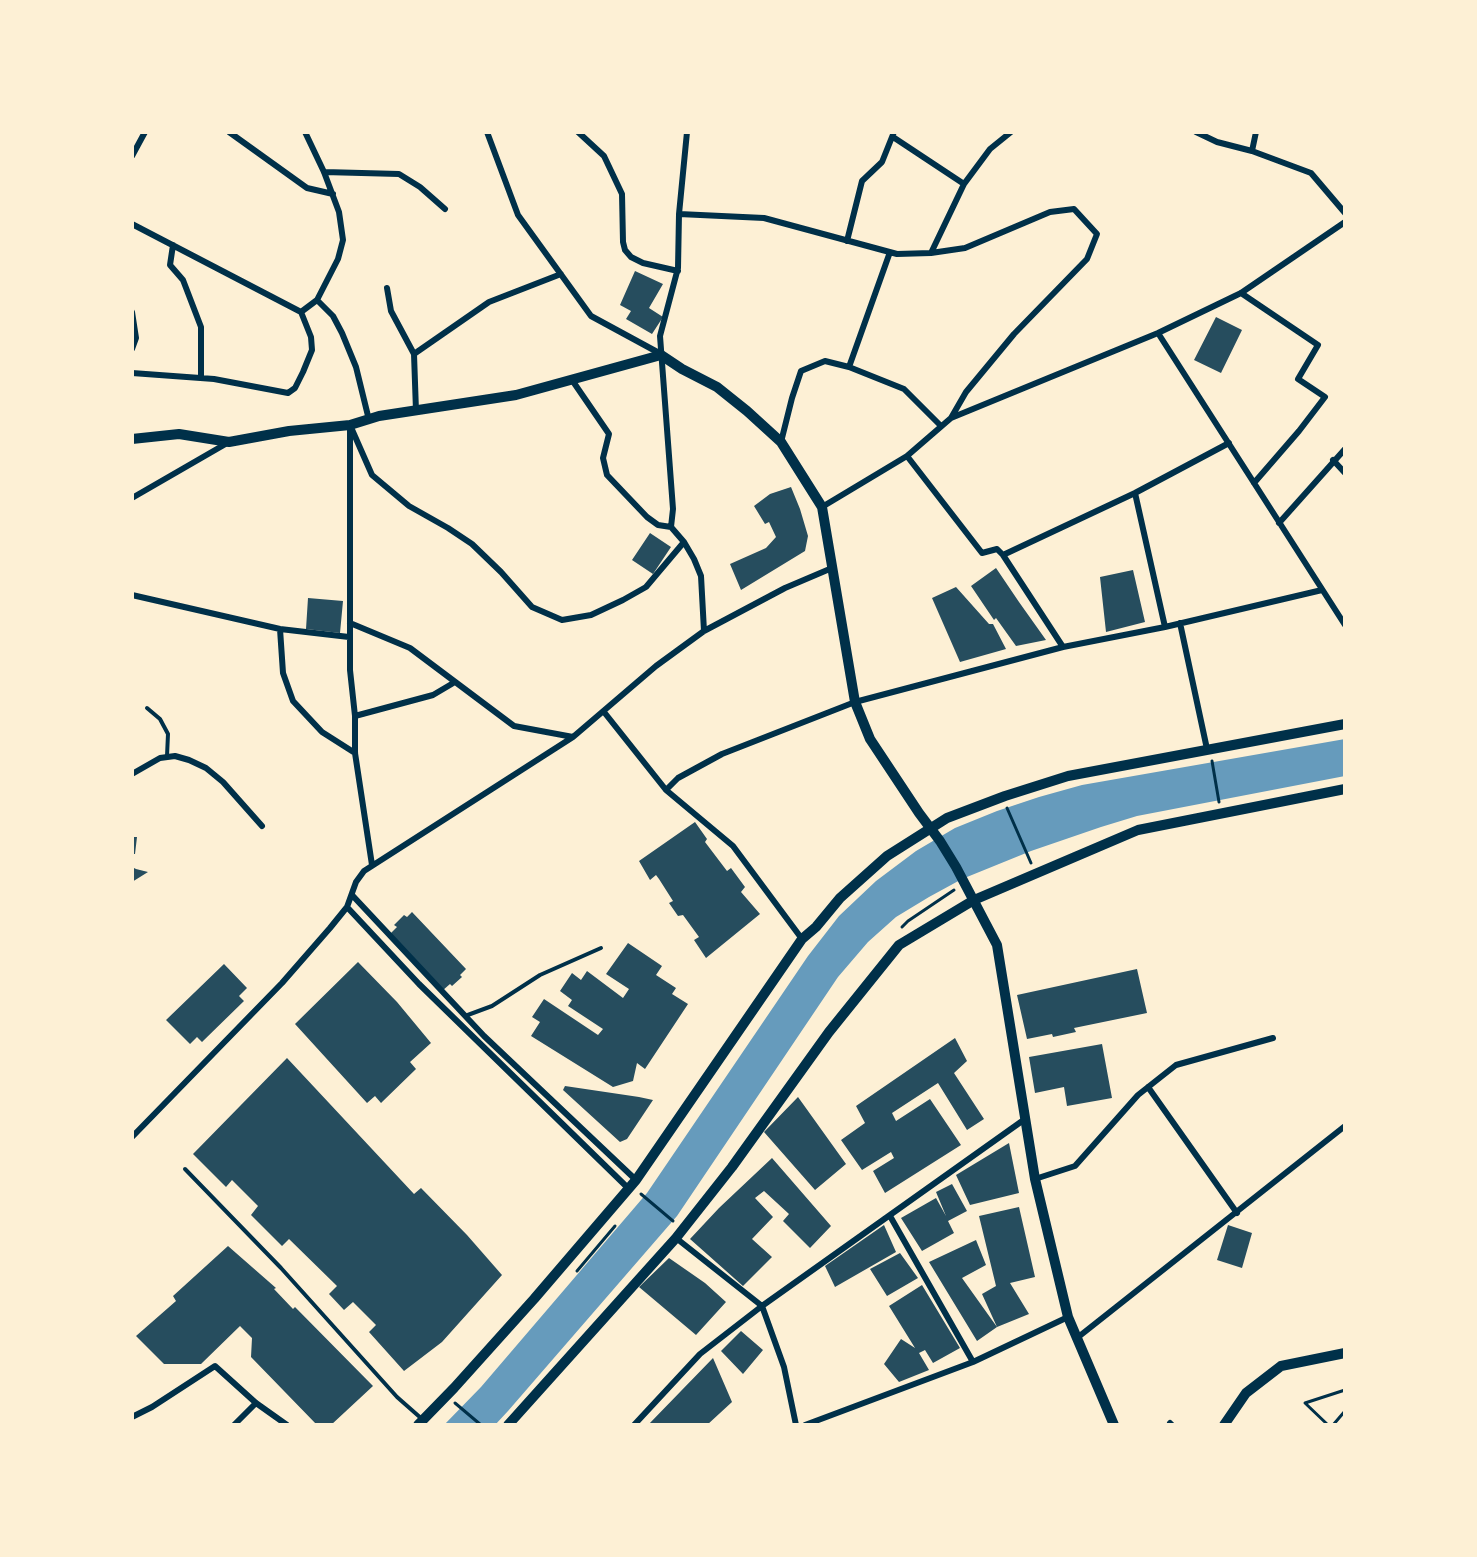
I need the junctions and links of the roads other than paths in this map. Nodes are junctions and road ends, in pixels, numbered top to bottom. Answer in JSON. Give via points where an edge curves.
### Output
{"nodes":[{"id":1,"x":145,"y":132,"type":"edge"},
{"id":2,"x":229,"y":132,"type":"edge"},
{"id":3,"x":305,"y":132,"type":"edge"},
{"id":4,"x":487,"y":132,"type":"edge"},
{"id":5,"x":578,"y":132,"type":"edge"},
{"id":6,"x":687,"y":132,"type":"edge"},
{"id":7,"x":1011,"y":132,"type":"edge"},
{"id":8,"x":1196,"y":132,"type":"edge"},
{"id":9,"x":1256,"y":132,"type":"edge"},
{"id":10,"x":893,"y":135,"type":"edge"},
{"id":11,"x":1252,"y":151,"type":"junction"},
{"id":12,"x":132,"y":156,"type":"edge"},
{"id":13,"x":324,"y":172,"type":"junction"},
{"id":14,"x":964,"y":184,"type":"junction"},
{"id":15,"x":333,"y":195,"type":"junction"},
{"id":16,"x":445,"y":209,"type":"dead end"},
{"id":17,"x":1345,"y":213,"type":"edge"},
{"id":18,"x":680,"y":214,"type":"junction"},
{"id":19,"x":1345,"y":222,"type":"edge"},
{"id":20,"x":132,"y":224,"type":"edge"},
{"id":21,"x":847,"y":241,"type":"junction"},
{"id":22,"x":173,"y":245,"type":"junction"},
{"id":23,"x":890,"y":252,"type":"junction"},
{"id":24,"x":931,"y":253,"type":"junction"},
{"id":25,"x":678,"y":271,"type":"junction"},
{"id":26,"x":561,"y":274,"type":"junction"},
{"id":27,"x":387,"y":288,"type":"dead end"},
{"id":28,"x":1241,"y":293,"type":"junction"},
{"id":29,"x":317,"y":300,"type":"junction"},
{"id":30,"x":132,"y":312,"type":"edge"},
{"id":31,"x":301,"y":312,"type":"junction"},
{"id":32,"x":1158,"y":333,"type":"junction"},
{"id":33,"x":134,"y":338,"type":"edge"},
{"id":34,"x":132,"y":349,"type":"edge"},
{"id":35,"x":414,"y":354,"type":"junction"},
{"id":36,"x":661,"y":354,"type":"junction"},
{"id":37,"x":849,"y":367,"type":"junction"},
{"id":38,"x":132,"y":373,"type":"edge"},
{"id":39,"x":201,"y":378,"type":"junction"},
{"id":40,"x":572,"y":380,"type":"junction"},
{"id":41,"x":416,"y":411,"type":"junction"},
{"id":42,"x":951,"y":418,"type":"junction"},
{"id":43,"x":370,"y":421,"type":"junction"},
{"id":44,"x":350,"y":425,"type":"junction"},
{"id":45,"x":941,"y":426,"type":"junction"},
{"id":46,"x":132,"y":439,"type":"edge"},
{"id":47,"x":229,"y":442,"type":"junction"},
{"id":48,"x":781,"y":442,"type":"junction"},
{"id":49,"x":1229,"y":443,"type":"junction"},
{"id":50,"x":1345,"y":448,"type":"edge"},
{"id":51,"x":907,"y":456,"type":"junction"},
{"id":52,"x":1333,"y":460,"type":"junction"},
{"id":53,"x":1345,"y":473,"type":"edge"},
{"id":54,"x":1254,"y":483,"type":"junction"},
{"id":55,"x":1135,"y":493,"type":"junction"},
{"id":56,"x":132,"y":498,"type":"edge"},
{"id":57,"x":822,"y":507,"type":"junction"},
{"id":58,"x":1279,"y":522,"type":"junction"},
{"id":59,"x":671,"y":527,"type":"junction"},
{"id":60,"x":684,"y":542,"type":"junction"},
{"id":61,"x":1003,"y":555,"type":"junction"},
{"id":62,"x":832,"y":568,"type":"junction"},
{"id":63,"x":1322,"y":590,"type":"junction"},
{"id":64,"x":132,"y":595,"type":"edge"},
{"id":65,"x":350,"y":623,"type":"junction"},
{"id":66,"x":1180,"y":623,"type":"junction"},
{"id":67,"x":1345,"y":625,"type":"edge"},
{"id":68,"x":1165,"y":627,"type":"junction"},
{"id":69,"x":280,"y":629,"type":"junction"},
{"id":70,"x":704,"y":631,"type":"junction"},
{"id":71,"x":349,"y":637,"type":"junction"},
{"id":72,"x":1063,"y":647,"type":"junction"},
{"id":73,"x":455,"y":682,"type":"junction"},
{"id":74,"x":855,"y":702,"type":"junction"},
{"id":75,"x":147,"y":708,"type":"dead end"},
{"id":76,"x":604,"y":712,"type":"junction"},
{"id":77,"x":355,"y":716,"type":"junction"},
{"id":78,"x":1345,"y":724,"type":"edge"},
{"id":79,"x":573,"y":737,"type":"junction"},
{"id":80,"x":355,"y":753,"type":"junction"},
{"id":81,"x":1209,"y":754,"type":"junction"},
{"id":82,"x":167,"y":757,"type":"junction"},
{"id":83,"x":132,"y":774,"type":"edge"},
{"id":84,"x":1345,"y":789,"type":"edge"},
{"id":85,"x":666,"y":790,"type":"junction"},
{"id":86,"x":262,"y":826,"type":"dead end"},
{"id":87,"x":930,"y":827,"type":"junction"},
{"id":88,"x":372,"y":865,"type":"junction"},
{"id":89,"x":352,"y":895,"type":"junction"},
{"id":90,"x":974,"y":900,"type":"junction"},
{"id":91,"x":347,"y":907,"type":"junction"},
{"id":92,"x":802,"y":939,"type":"junction"},
{"id":93,"x":601,"y":948,"type":"dead end"},
{"id":94,"x":465,"y":1016,"type":"junction"},
{"id":95,"x":1273,"y":1038,"type":"dead end"},
{"id":96,"x":1148,"y":1087,"type":"junction"},
{"id":97,"x":1026,"y":1118,"type":"junction"},
{"id":98,"x":1344,"y":1130,"type":"edge"},
{"id":99,"x":132,"y":1137,"type":"edge"},
{"id":100,"x":185,"y":1169,"type":"dead end"},
{"id":101,"x":1035,"y":1179,"type":"junction"},
{"id":102,"x":632,"y":1184,"type":"junction"},
{"id":103,"x":1237,"y":1213,"type":"junction"},
{"id":104,"x":890,"y":1216,"type":"junction"},
{"id":105,"x":676,"y":1238,"type":"junction"},
{"id":106,"x":762,"y":1306,"type":"junction"},
{"id":107,"x":1068,"y":1317,"type":"junction"},
{"id":108,"x":1077,"y":1338,"type":"junction"},
{"id":109,"x":1345,"y":1353,"type":"edge"},
{"id":110,"x":974,"y":1362,"type":"junction"},
{"id":111,"x":256,"y":1403,"type":"junction"},
{"id":112,"x":132,"y":1417,"type":"edge"},
{"id":113,"x":420,"y":1423,"type":"edge"},
{"id":114,"x":234,"y":1425,"type":"edge"},
{"id":115,"x":287,"y":1425,"type":"edge"},
{"id":116,"x":508,"y":1425,"type":"edge"},
{"id":117,"x":634,"y":1425,"type":"edge"},
{"id":118,"x":796,"y":1425,"type":"edge"},
{"id":119,"x":805,"y":1425,"type":"edge"},
{"id":120,"x":1114,"y":1425,"type":"edge"},
{"id":121,"x":1224,"y":1425,"type":"edge"}],
"edges":[{"from":1,"to":12,"type":"street"},
{"from":2,"to":15,"type":"street","via":[[307,188]]},
{"from":3,"to":13,"type":"street"},
{"from":4,"to":26,"type":"street","via":[[518,215]]},
{"from":5,"to":25,"type":"street","via":[[604,156],[622,194],[625,250],[643,263]]},
{"from":6,"to":18,"type":"street"},
{"from":7,"to":14,"type":"street","via":[[990,149]]},
{"from":8,"to":11,"type":"street"},
{"from":9,"to":11,"type":"street"},
{"from":10,"to":14,"type":"street"},
{"from":10,"to":21,"type":"street","via":[[882,162],[862,181]]},
{"from":11,"to":17,"type":"street","via":[[1311,173]]},
{"from":13,"to":15,"type":"street"},
{"from":13,"to":16,"type":"street","via":[[399,174]]},
{"from":14,"to":24,"type":"street"},
{"from":15,"to":29,"type":"street","via":[[343,240]]},
{"from":18,"to":21,"type":"street","via":[[764,218]]},
{"from":18,"to":25,"type":"street"},
{"from":19,"to":28,"type":"street"},
{"from":20,"to":22,"type":"street"},
{"from":21,"to":23,"type":"street"},
{"from":22,"to":31,"type":"street"},
{"from":22,"to":39,"type":"street","via":[[170,265],[183,280],[201,327]]},
{"from":23,"to":24,"type":"street"},
{"from":23,"to":37,"type":"street"},
{"from":24,"to":42,"type":"street","via":[[965,248],[1050,212],[1074,209],[1097,234],[1087,259],[1014,334],[966,392]]},
{"from":25,"to":36,"type":"street","via":[[660,336]]},
{"from":26,"to":35,"type":"street","via":[[489,302]]},
{"from":26,"to":36,"type":"street","via":[[591,316]]},
{"from":27,"to":35,"type":"street","via":[[391,311]]},
{"from":28,"to":32,"type":"street"},
{"from":28,"to":54,"type":"street","via":[[1318,345],[1298,379],[1324,397]]},
{"from":29,"to":31,"type":"street"},
{"from":29,"to":43,"type":"street","via":[[333,316],[342,333],[356,367]]},
{"from":30,"to":33,"type":"street"},
{"from":31,"to":39,"type":"street","via":[[312,350],[295,388],[288,393]]},
{"from":32,"to":42,"type":"street"},
{"from":32,"to":49,"type":"street"},
{"from":33,"to":34,"type":"street"},
{"from":35,"to":41,"type":"street"},
{"from":36,"to":40,"type":"main road"},
{"from":36,"to":48,"type":"main road","via":[[717,387]]},
{"from":36,"to":59,"type":"street","via":[[673,509]]},
{"from":37,"to":45,"type":"street","via":[[904,389]]},
{"from":37,"to":48,"type":"street","via":[[825,361],[801,371]]},
{"from":38,"to":39,"type":"street"},
{"from":40,"to":41,"type":"main road","via":[[516,395]]},
{"from":40,"to":59,"type":"street","via":[[609,434],[603,458],[607,475],[646,517]]},
{"from":41,"to":43,"type":"main road"},
{"from":42,"to":45,"type":"street"},
{"from":43,"to":44,"type":"main road"},
{"from":44,"to":47,"type":"main road"},
{"from":44,"to":60,"type":"street","via":[[372,475],[409,506],[472,544],[532,607],[561,620],[591,615],[646,586]]},
{"from":44,"to":65,"type":"street"},
{"from":45,"to":51,"type":"street"},
{"from":46,"to":47,"type":"main road","via":[[179,434]]},
{"from":47,"to":56,"type":"street"},
{"from":48,"to":57,"type":"main road"},
{"from":49,"to":54,"type":"street"},
{"from":49,"to":55,"type":"street"},
{"from":50,"to":52,"type":"street"},
{"from":51,"to":57,"type":"street"},
{"from":51,"to":61,"type":"street","via":[[982,553],[997,549]]},
{"from":52,"to":53,"type":"street"},
{"from":52,"to":58,"type":"street"},
{"from":54,"to":58,"type":"street"},
{"from":55,"to":61,"type":"street"},
{"from":55,"to":68,"type":"street"},
{"from":57,"to":62,"type":"main road"},
{"from":58,"to":63,"type":"street"},
{"from":59,"to":60,"type":"street"},
{"from":60,"to":70,"type":"street","via":[[701,576]]},
{"from":61,"to":72,"type":"street"},
{"from":62,"to":70,"type":"street"},
{"from":62,"to":74,"type":"main road"},
{"from":63,"to":66,"type":"street"},
{"from":63,"to":67,"type":"street"},
{"from":64,"to":69,"type":"street"},
{"from":65,"to":71,"type":"street"},
{"from":65,"to":73,"type":"street","via":[[410,648]]},
{"from":66,"to":68,"type":"street"},
{"from":66,"to":81,"type":"street"},
{"from":68,"to":72,"type":"street"},
{"from":69,"to":71,"type":"street"},
{"from":69,"to":80,"type":"street","via":[[284,673],[293,701],[322,732]]},
{"from":70,"to":76,"type":"street","via":[[656,666]]},
{"from":71,"to":77,"type":"street"},
{"from":72,"to":74,"type":"street"},
{"from":73,"to":77,"type":"street","via":[[433,695]]},
{"from":73,"to":79,"type":"street","via":[[514,726]]},
{"from":74,"to":85,"type":"street","via":[[722,754],[678,778]]},
{"from":74,"to":87,"type":"main road","via":[[870,739]]},
{"from":75,"to":82,"type":"lane","via":[[160,719],[168,734]]},
{"from":76,"to":79,"type":"street"},
{"from":76,"to":85,"type":"street"},
{"from":77,"to":80,"type":"street"},
{"from":78,"to":81,"type":"main road"},
{"from":79,"to":88,"type":"street"},
{"from":80,"to":88,"type":"street"},
{"from":81,"to":87,"type":"main road","via":[[1068,776],[1005,796]]},
{"from":82,"to":83,"type":"street"},
{"from":82,"to":86,"type":"street","via":[[175,756],[206,768]]},
{"from":84,"to":90,"type":"main road","via":[[1138,830]]},
{"from":85,"to":92,"type":"street","via":[[733,846]]},
{"from":87,"to":90,"type":"main road"},
{"from":87,"to":92,"type":"main road","via":[[866,873]]},
{"from":88,"to":89,"type":"street","via":[[364,870]]},
{"from":89,"to":91,"type":"street"},
{"from":89,"to":94,"type":"street"},
{"from":90,"to":97,"type":"main road","via":[[997,945]]},
{"from":90,"to":105,"type":"main road","via":[[899,945],[829,1032]]},
{"from":91,"to":99,"type":"street","via":[[282,983]]},
{"from":91,"to":102,"type":"street","via":[[427,992]]},
{"from":92,"to":102,"type":"main road"},
{"from":93,"to":94,"type":"lane","via":[[540,975],[492,1006]]},
{"from":94,"to":102,"type":"street"},
{"from":95,"to":96,"type":"street","via":[[1176,1065]]},
{"from":96,"to":101,"type":"street","via":[[1075,1166]]},
{"from":96,"to":103,"type":"street"},
{"from":97,"to":101,"type":"main road"},
{"from":97,"to":104,"type":"street"},
{"from":98,"to":103,"type":"street"},
{"from":100,"to":113,"type":"lane","via":[[281,1268]]},
{"from":101,"to":107,"type":"main road"},
{"from":102,"to":113,"type":"main road"},
{"from":103,"to":108,"type":"street"},
{"from":104,"to":106,"type":"street"},
{"from":104,"to":110,"type":"street"},
{"from":105,"to":106,"type":"street"},
{"from":105,"to":116,"type":"main road"},
{"from":106,"to":117,"type":"street","via":[[700,1354]]},
{"from":106,"to":118,"type":"street","via":[[784,1367]]},
{"from":107,"to":108,"type":"main road"},
{"from":107,"to":110,"type":"street"},
{"from":108,"to":120,"type":"main road"},
{"from":109,"to":121,"type":"main road","via":[[1281,1366],[1246,1393]]},
{"from":110,"to":119,"type":"street"},
{"from":111,"to":112,"type":"street","via":[[215,1366]]},
{"from":111,"to":114,"type":"street"},
{"from":111,"to":115,"type":"street"}]}
